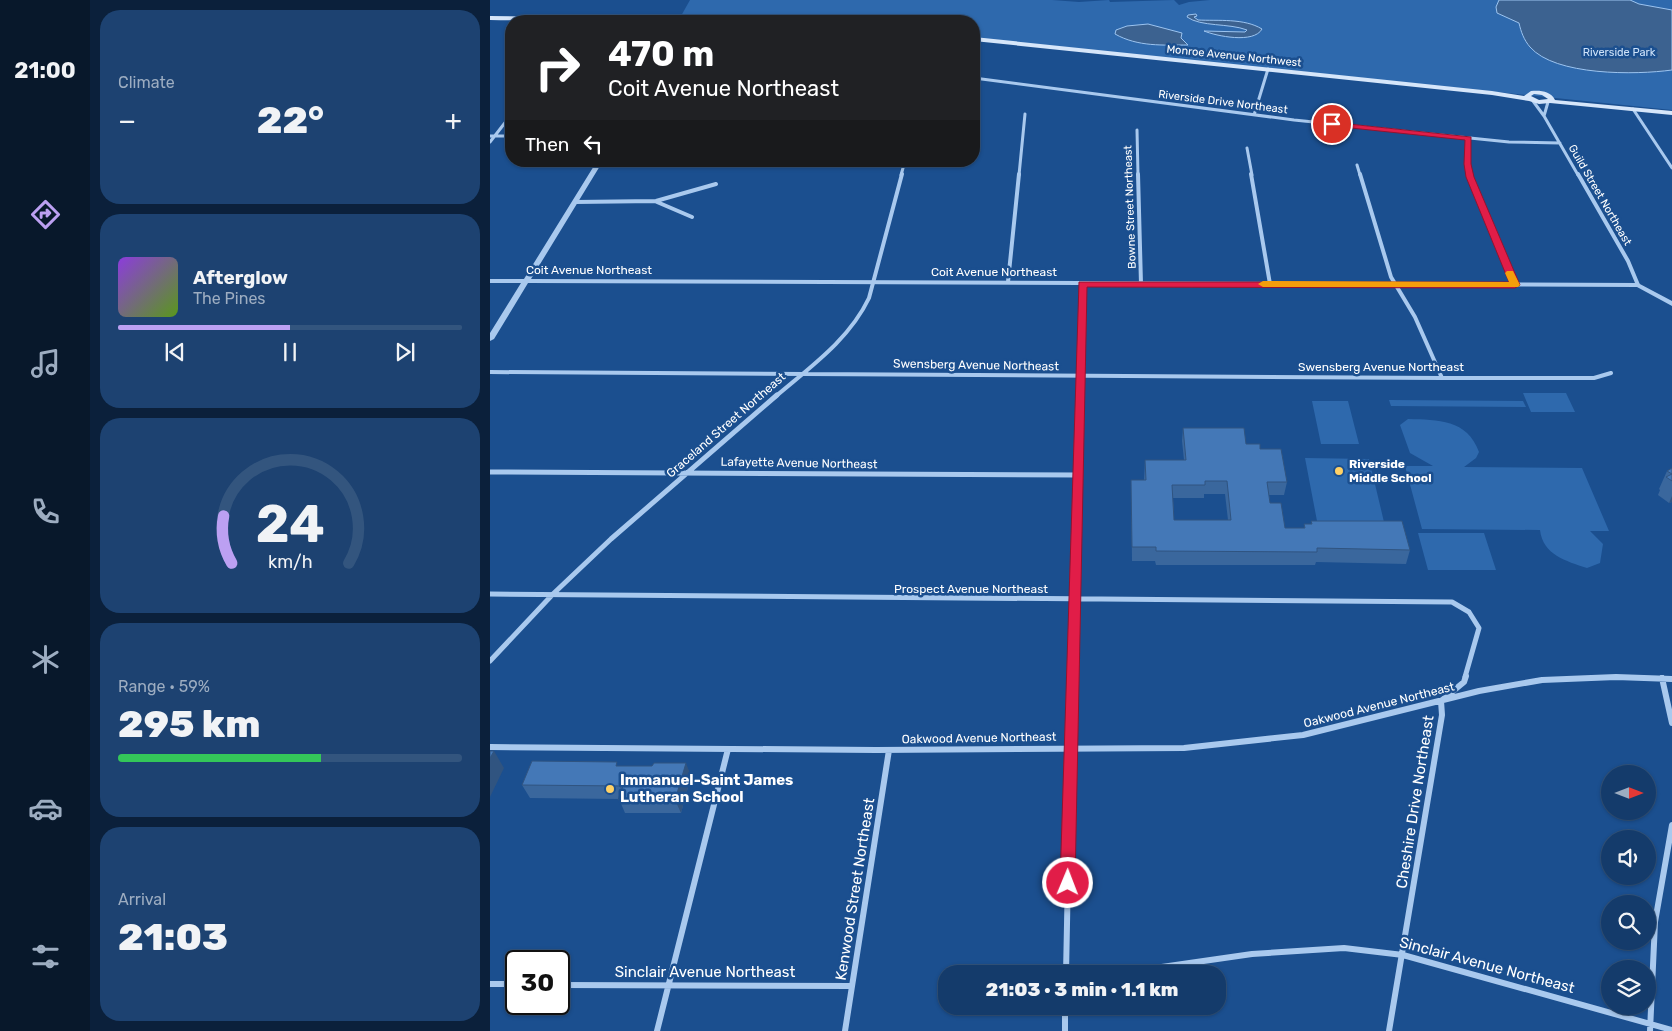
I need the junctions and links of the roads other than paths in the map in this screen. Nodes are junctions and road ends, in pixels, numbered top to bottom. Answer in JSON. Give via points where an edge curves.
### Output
{"nodes":[{"id":1,"x":490,"y":18,"type":"edge"},
{"id":2,"x":505,"y":18,"type":"edge"},
{"id":3,"x":980,"y":41,"type":"edge"},
{"id":4,"x":1268,"y":70,"type":"junction"},
{"id":5,"x":980,"y":79,"type":"edge"},
{"id":6,"x":1530,"y":98,"type":"junction"},
{"id":7,"x":1549,"y":99,"type":"junction"},
{"id":8,"x":1633,"y":109,"type":"junction"},
{"id":9,"x":1672,"y":113,"type":"edge"},
{"id":10,"x":1026,"y":114,"type":"dead end"},
{"id":11,"x":1254,"y":115,"type":"junction"},
{"id":12,"x":1544,"y":116,"type":"junction"},
{"id":13,"x":505,"y":121,"type":"edge"},
{"id":14,"x":1137,"y":130,"type":"dead end"},
{"id":15,"x":492,"y":136,"type":"edge"},
{"id":16,"x":505,"y":136,"type":"edge"},
{"id":17,"x":1469,"y":138,"type":"junction"},
{"id":18,"x":490,"y":142,"type":"edge"},
{"id":19,"x":1560,"y":143,"type":"junction"},
{"id":20,"x":1247,"y":148,"type":"dead end"},
{"id":21,"x":1357,"y":164,"type":"dead end"},
{"id":22,"x":596,"y":167,"type":"edge"},
{"id":23,"x":903,"y":167,"type":"edge"},
{"id":24,"x":1672,"y":168,"type":"edge"},
{"id":25,"x":716,"y":184,"type":"dead end"},
{"id":26,"x":656,"y":201,"type":"junction"},
{"id":27,"x":575,"y":202,"type":"junction"},
{"id":28,"x":692,"y":217,"type":"dead end"},
{"id":29,"x":490,"y":281,"type":"edge"},
{"id":30,"x":526,"y":281,"type":"junction"},
{"id":31,"x":874,"y":282,"type":"junction"},
{"id":32,"x":1008,"y":282,"type":"junction"},
{"id":33,"x":1082,"y":284,"type":"junction"},
{"id":34,"x":1142,"y":284,"type":"junction"},
{"id":35,"x":1270,"y":284,"type":"junction"},
{"id":36,"x":1394,"y":285,"type":"junction"},
{"id":37,"x":1515,"y":285,"type":"junction"},
{"id":38,"x":1638,"y":285,"type":"junction"},
{"id":39,"x":1672,"y":304,"type":"edge"},
{"id":40,"x":490,"y":339,"type":"edge"},
{"id":41,"x":490,"y":372,"type":"edge"},
{"id":42,"x":801,"y":374,"type":"junction"},
{"id":43,"x":1610,"y":374,"type":"dead end"},
{"id":44,"x":1080,"y":376,"type":"junction"},
{"id":45,"x":1442,"y":378,"type":"junction"},
{"id":46,"x":490,"y":472,"type":"edge"},
{"id":47,"x":687,"y":472,"type":"junction"},
{"id":48,"x":1078,"y":475,"type":"junction"},
{"id":49,"x":490,"y":594,"type":"edge"},
{"id":50,"x":552,"y":594,"type":"junction"},
{"id":51,"x":1074,"y":600,"type":"junction"},
{"id":52,"x":1452,"y":602,"type":"joint"},
{"id":53,"x":490,"y":661,"type":"edge"},
{"id":54,"x":1662,"y":678,"type":"junction"},
{"id":55,"x":1672,"y":679,"type":"edge"},
{"id":56,"x":1441,"y":701,"type":"junction"},
{"id":57,"x":1672,"y":722,"type":"edge"},
{"id":58,"x":490,"y":747,"type":"edge"},
{"id":59,"x":1070,"y":748,"type":"junction"},
{"id":60,"x":728,"y":749,"type":"junction"},
{"id":61,"x":889,"y":750,"type":"junction"},
{"id":62,"x":1672,"y":825,"type":"edge"},
{"id":63,"x":1403,"y":955,"type":"junction"},
{"id":64,"x":1066,"y":965,"type":"edge"},
{"id":65,"x":1181,"y":965,"type":"edge"},
{"id":66,"x":490,"y":984,"type":"edge"},
{"id":67,"x":505,"y":984,"type":"edge"},
{"id":68,"x":570,"y":985,"type":"edge"},
{"id":69,"x":852,"y":986,"type":"junction"},
{"id":70,"x":668,"y":987,"type":"junction"},
{"id":71,"x":1065,"y":1015,"type":"edge"},
{"id":72,"x":1650,"y":1028,"type":"edge"},
{"id":73,"x":1672,"y":1030,"type":"edge"},
{"id":74,"x":657,"y":1031,"type":"edge"},
{"id":75,"x":846,"y":1031,"type":"edge"},
{"id":76,"x":1065,"y":1031,"type":"edge"},
{"id":77,"x":1389,"y":1031,"type":"edge"}],
"edges":[{"from":1,"to":2,"type":"main road"},
{"from":3,"to":4,"type":"main road","name":"Monroe Avenue Northwest"},
{"from":4,"to":6,"type":"main road","name":"Monroe Avenue Northwest"},
{"from":4,"to":11,"type":"street"},
{"from":5,"to":11,"type":"street","name":"Riverside Drive Northeast"},
{"from":6,"to":7,"type":"main road"},
{"from":6,"to":7,"type":"main road","via":[[1540,92]]},
{"from":6,"to":12,"type":"street","name":"Guild Street Northeast"},
{"from":7,"to":8,"type":"main road"},
{"from":7,"to":12,"type":"street"},
{"from":8,"to":9,"type":"main road"},
{"from":8,"to":24,"type":"street"},
{"from":10,"to":32,"type":"street"},
{"from":11,"to":17,"type":"street","name":"Riverside Drive Northeast"},
{"from":12,"to":19,"type":"street","name":"Guild Street Northeast"},
{"from":13,"to":15,"type":"street"},
{"from":14,"to":34,"type":"street","name":"Bowne Street Northeast"},
{"from":15,"to":16,"type":"street"},
{"from":15,"to":18,"type":"street"},
{"from":17,"to":19,"type":"street","name":"Riverside Drive Northeast"},
{"from":17,"to":37,"type":"street","via":[[1470,177]]},
{"from":19,"to":38,"type":"street","name":"Guild Street Northeast","via":[[1628,261]]},
{"from":20,"to":35,"type":"street"},
{"from":21,"to":36,"type":"street"},
{"from":22,"to":27,"type":"street"},
{"from":23,"to":31,"type":"street","name":"Graceland Street Northeast"},
{"from":25,"to":26,"type":"street"},
{"from":26,"to":27,"type":"street"},
{"from":26,"to":28,"type":"street"},
{"from":27,"to":30,"type":"street"},
{"from":29,"to":30,"type":"street","name":"Coit Avenue Northeast"},
{"from":30,"to":31,"type":"street","name":"Coit Avenue Northeast"},
{"from":30,"to":40,"type":"street"},
{"from":31,"to":32,"type":"street","name":"Coit Avenue Northeast"},
{"from":31,"to":42,"type":"street","name":"Graceland Street Northeast","via":[[869,298],[843,338]]},
{"from":32,"to":33,"type":"street","name":"Coit Avenue Northeast"},
{"from":33,"to":34,"type":"street","name":"Coit Avenue Northeast"},
{"from":33,"to":44,"type":"street"},
{"from":34,"to":35,"type":"street","name":"Coit Avenue Northeast"},
{"from":35,"to":36,"type":"street","name":"Coit Avenue Northeast"},
{"from":36,"to":37,"type":"street","name":"Coit Avenue Northeast"},
{"from":36,"to":45,"type":"street","via":[[1415,317]]},
{"from":37,"to":38,"type":"street","name":"Coit Avenue Northeast"},
{"from":38,"to":39,"type":"street","name":"Coit Avenue Northeast"},
{"from":41,"to":42,"type":"street","name":"Swensberg Avenue Northeast"},
{"from":42,"to":44,"type":"street","name":"Swensberg Avenue Northeast"},
{"from":42,"to":47,"type":"street","name":"Graceland Street Northeast"},
{"from":43,"to":45,"type":"street","name":"Swensberg Avenue Northeast","via":[[1594,378]]},
{"from":44,"to":45,"type":"street","name":"Swensberg Avenue Northeast"},
{"from":44,"to":48,"type":"street"},
{"from":46,"to":47,"type":"street","name":"Lafayette Avenue Northeast"},
{"from":47,"to":48,"type":"street","name":"Lafayette Avenue Northeast"},
{"from":47,"to":50,"type":"street","name":"Graceland Street Northeast"},
{"from":48,"to":51,"type":"street"},
{"from":49,"to":50,"type":"street","name":"Prospect Avenue Northeast"},
{"from":50,"to":51,"type":"street","name":"Prospect Avenue Northeast"},
{"from":50,"to":53,"type":"street","name":"Graceland Street Northeast"},
{"from":51,"to":52,"type":"street","name":"Prospect Avenue Northeast"},
{"from":51,"to":59,"type":"street"},
{"from":52,"to":56,"type":"street","name":"Cheshire Drive Northeast","via":[[1464,607],[1476,619],[1479,628],[1464,682]]},
{"from":54,"to":55,"type":"street","name":"Oakwood Avenue Northeast"},
{"from":54,"to":56,"type":"street","name":"Oakwood Avenue Northeast","via":[[1542,680]]},
{"from":54,"to":57,"type":"street"},
{"from":56,"to":59,"type":"street","name":"Oakwood Avenue Northeast","via":[[1303,735],[1184,748]]},
{"from":56,"to":63,"type":"street","name":"Cheshire Drive Northeast","via":[[1442,715]]},
{"from":58,"to":60,"type":"street","name":"Oakwood Avenue Northeast"},
{"from":59,"to":61,"type":"street","name":"Oakwood Avenue Northeast"},
{"from":59,"to":64,"type":"street"},
{"from":60,"to":61,"type":"street","name":"Oakwood Avenue Northeast"},
{"from":60,"to":70,"type":"street"},
{"from":61,"to":69,"type":"street","name":"Kenwood Street Northeast"},
{"from":62,"to":72,"type":"street","via":[[1655,922]]},
{"from":63,"to":65,"type":"street","name":"Sinclair Avenue Northeast","via":[[1344,948],[1270,953]]},
{"from":63,"to":72,"type":"street","name":"Sinclair Avenue Northeast"},
{"from":63,"to":77,"type":"street","name":"Cheshire Drive Northeast"},
{"from":66,"to":67,"type":"street"},
{"from":68,"to":70,"type":"street","name":"Sinclair Avenue Northeast"},
{"from":69,"to":70,"type":"street","name":"Sinclair Avenue Northeast"},
{"from":69,"to":75,"type":"street","name":"Kenwood Street Northeast"},
{"from":70,"to":74,"type":"street"},
{"from":71,"to":76,"type":"street"},
{"from":72,"to":73,"type":"street","name":"Sinclair Avenue Northeast"}]}
